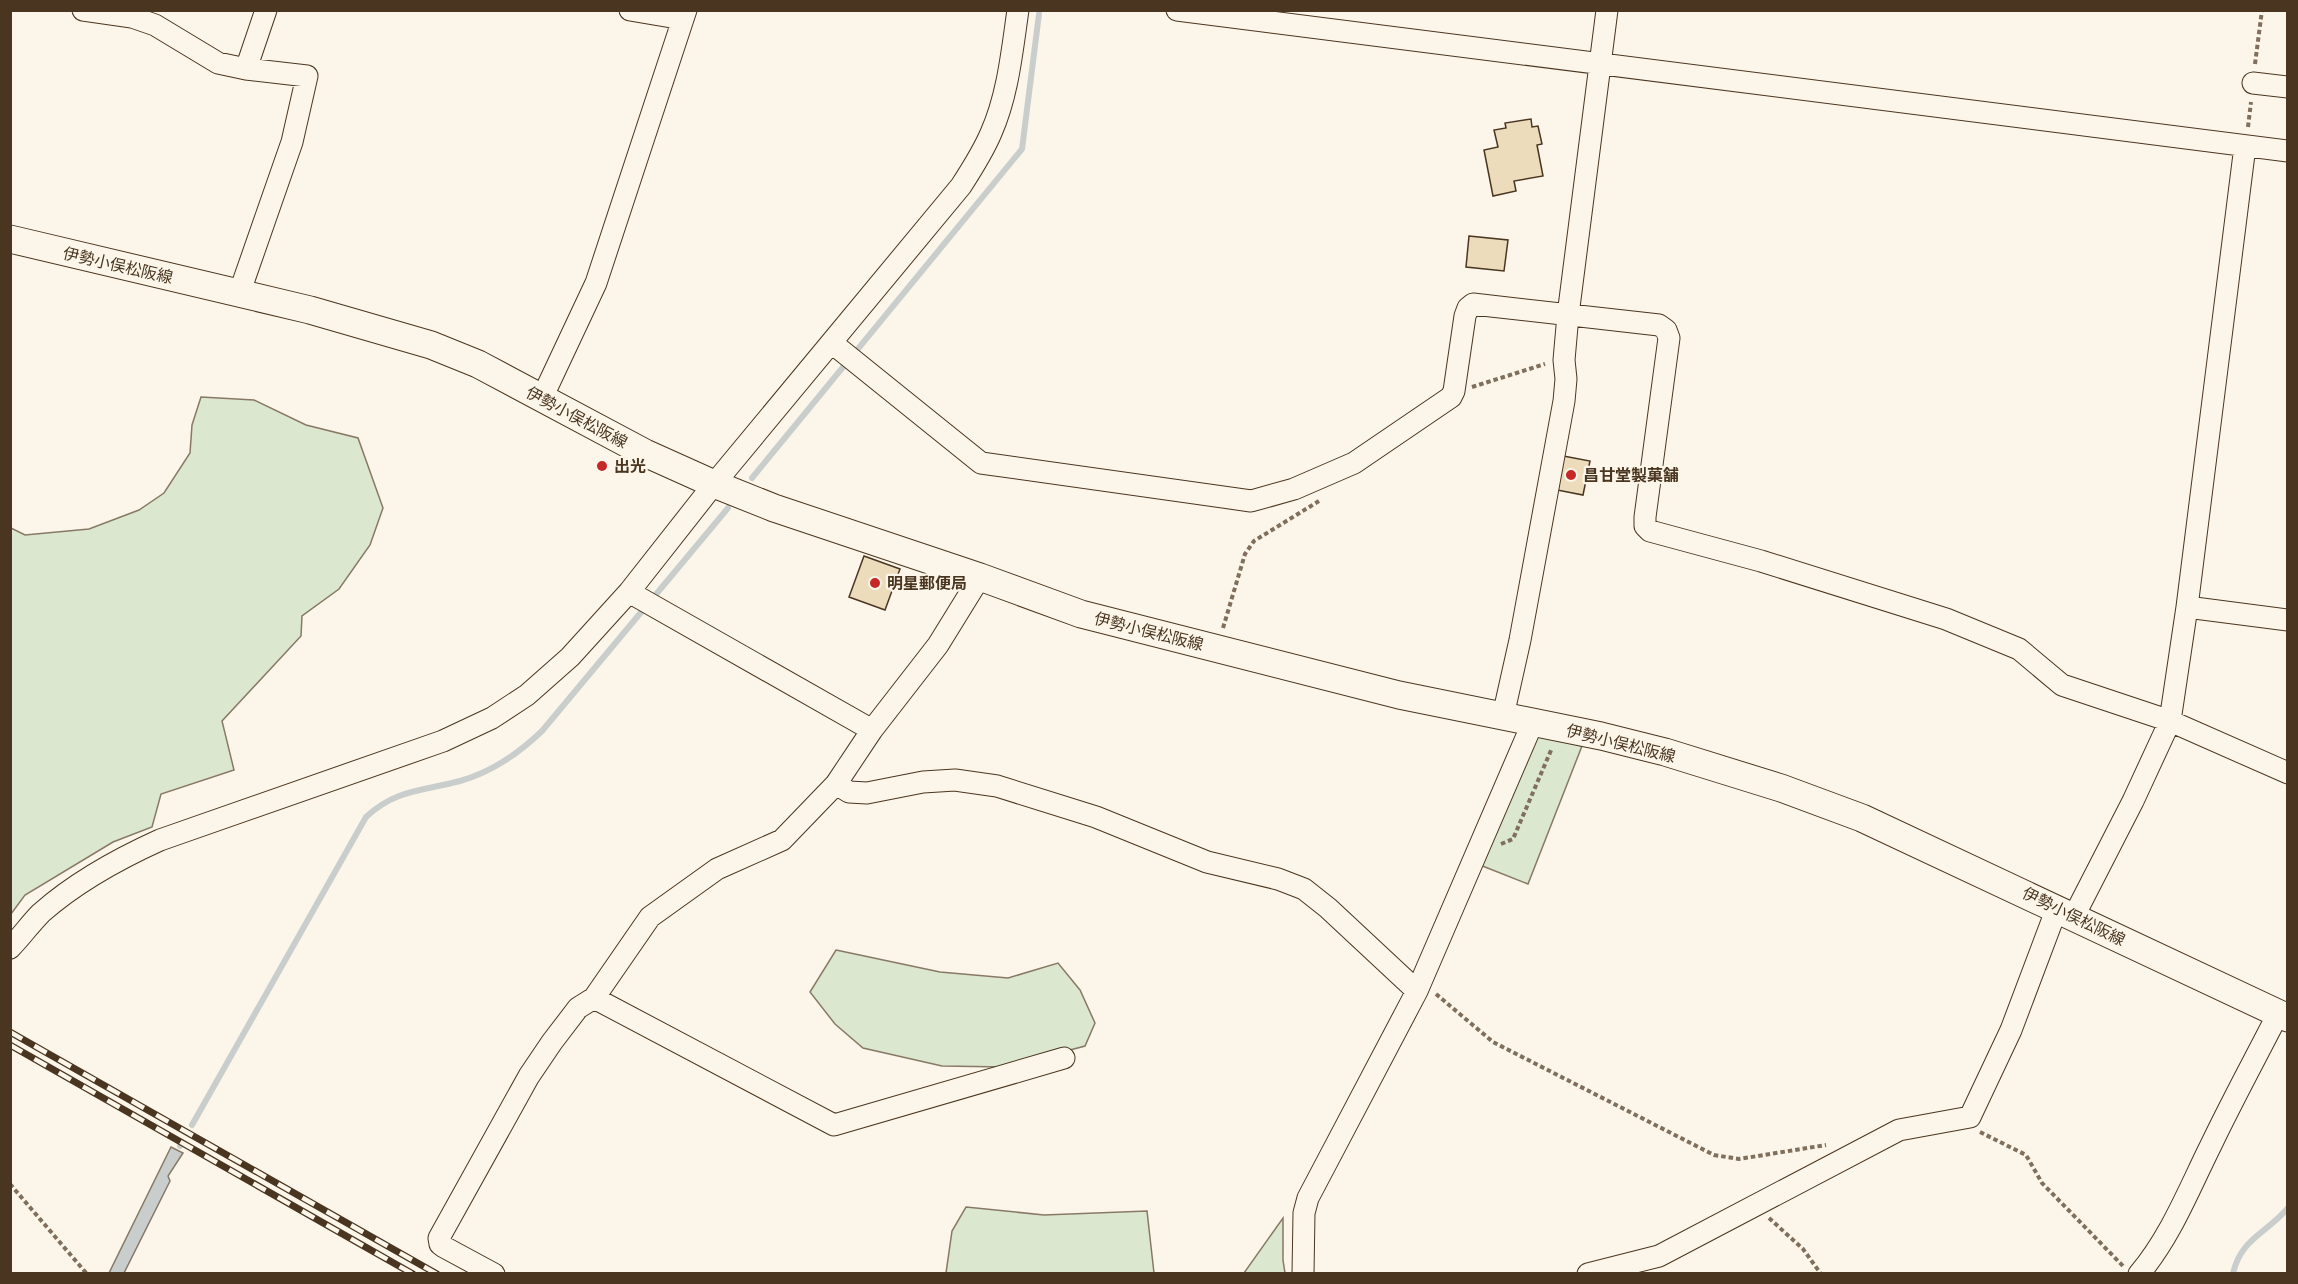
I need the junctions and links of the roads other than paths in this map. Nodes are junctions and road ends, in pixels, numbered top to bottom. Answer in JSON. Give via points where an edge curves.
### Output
{"nodes":[{"id":1,"x":83,"y":10,"type":"edge"},
{"id":2,"x":266,"y":10,"type":"edge"},
{"id":3,"x":630,"y":10,"type":"edge"},
{"id":4,"x":1018,"y":10,"type":"edge"},
{"id":5,"x":1177,"y":10,"type":"edge"},
{"id":6,"x":1607,"y":10,"type":"edge"},
{"id":7,"x":688,"y":13,"type":"edge"},
{"id":8,"x":1601,"y":64,"type":"junction"},
{"id":9,"x":246,"y":69,"type":"junction"},
{"id":10,"x":2253,"y":83,"type":"dead end"},
{"id":11,"x":2288,"y":87,"type":"edge"},
{"id":12,"x":2245,"y":146,"type":"junction"},
{"id":13,"x":2288,"y":151,"type":"edge"},
{"id":14,"x":10,"y":238,"type":"edge"},
{"id":15,"x":239,"y":294,"type":"junction"},
{"id":16,"x":1568,"y":315,"type":"junction"},
{"id":17,"x":836,"y":346,"type":"junction"},
{"id":18,"x":542,"y":398,"type":"junction"},
{"id":19,"x":714,"y":484,"type":"junction"},
{"id":20,"x":980,"y":578,"type":"junction"},
{"id":21,"x":642,"y":599,"type":"junction"},
{"id":22,"x":2187,"y":607,"type":"junction"},
{"id":23,"x":2288,"y":620,"type":"edge"},
{"id":24,"x":1503,"y":716,"type":"junction"},
{"id":25,"x":2170,"y":721,"type":"junction"},
{"id":26,"x":1533,"y":722,"type":"junction"},
{"id":27,"x":872,"y":730,"type":"junction"},
{"id":28,"x":2288,"y":772,"type":"edge"},
{"id":29,"x":836,"y":784,"type":"junction"},
{"id":30,"x":2066,"y":912,"type":"junction"},
{"id":31,"x":10,"y":948,"type":"edge"},
{"id":32,"x":1418,"y":987,"type":"junction"},
{"id":33,"x":594,"y":999,"type":"junction"},
{"id":34,"x":2283,"y":1016,"type":"edge"},
{"id":35,"x":1064,"y":1058,"type":"dead end"},
{"id":36,"x":1653,"y":1265,"type":"edge"},
{"id":37,"x":494,"y":1274,"type":"edge"},
{"id":38,"x":1303,"y":1274,"type":"edge"},
{"id":39,"x":1588,"y":1274,"type":"edge"},
{"id":40,"x":2139,"y":1274,"type":"edge"}],
"edges":[{"from":1,"to":9,"type":"street","via":[[132,17],[155,25],[218,63]]},
{"from":2,"to":9,"type":"street"},
{"from":3,"to":7,"type":"street"},
{"from":4,"to":17,"type":"street","via":[[1001,108],[978,160]]},
{"from":5,"to":8,"type":"street"},
{"from":6,"to":8,"type":"street"},
{"from":7,"to":18,"type":"street","via":[[596,283]]},
{"from":8,"to":12,"type":"street"},
{"from":8,"to":16,"type":"street"},
{"from":9,"to":15,"type":"street","via":[[308,76],[292,142]]},
{"from":10,"to":11,"type":"street"},
{"from":12,"to":13,"type":"street"},
{"from":12,"to":22,"type":"street"},
{"from":14,"to":15,"type":"main road","name":"伊勢小俣松阪線"},
{"from":15,"to":18,"type":"main road","name":"伊勢小俣松阪線","via":[[431,345],[478,364]]},
{"from":16,"to":17,"type":"street","via":[[1473,304],[1465,316],[1451,397],[1354,463],[1294,489],[1251,501],[981,463]]},
{"from":16,"to":24,"type":"street","via":[[1560,426]]},
{"from":16,"to":25,"type":"street","via":[[1659,325],[1666,330],[1669,338],[1645,517],[1645,526],[1650,531],[1946,619],[2019,649],[2062,685]]},
{"from":17,"to":19,"type":"street"},
{"from":18,"to":19,"type":"main road","name":"伊勢小俣松阪線","via":[[645,453]]},
{"from":19,"to":20,"type":"main road","name":"伊勢小俣松阪線"},
{"from":19,"to":21,"type":"street"},
{"from":20,"to":24,"type":"main road","name":"伊勢小俣松阪線","via":[[1081,614],[1399,695]]},
{"from":20,"to":27,"type":"street","via":[[938,645]]},
{"from":21,"to":27,"type":"street"},
{"from":21,"to":31,"type":"street","via":[[527,695],[492,718],[442,741],[128,854],[82,882],[41,914]]},
{"from":22,"to":23,"type":"street"},
{"from":22,"to":25,"type":"street"},
{"from":24,"to":26,"type":"main road","name":"伊勢小俣松阪線"},
{"from":25,"to":28,"type":"street"},
{"from":25,"to":30,"type":"street","via":[[2133,801]]},
{"from":26,"to":30,"type":"main road","name":"伊勢小俣松阪線","via":[[1665,752],[1781,788],[1862,818]]},
{"from":26,"to":32,"type":"street"},
{"from":27,"to":29,"type":"street"},
{"from":29,"to":32,"type":"street","via":[[849,792],[867,793],[944,780],[997,786],[1096,817],[1207,862],[1278,879],[1304,889],[1329,908]]},
{"from":29,"to":33,"type":"street","via":[[782,840],[717,869],[650,917]]},
{"from":30,"to":34,"type":"main road","name":"伊勢小俣松阪線"},
{"from":30,"to":36,"type":"street","via":[[1970,1117],[1899,1130],[1755,1205]]},
{"from":32,"to":38,"type":"street","via":[[1308,1198],[1304,1213]]},
{"from":33,"to":35,"type":"street","via":[[834,1125]]},
{"from":33,"to":37,"type":"street","via":[[578,1008],[529,1076],[439,1238],[444,1247]]},
{"from":34,"to":40,"type":"street","via":[[2223,1119],[2169,1232]]},
{"from":36,"to":39,"type":"street"}]}
